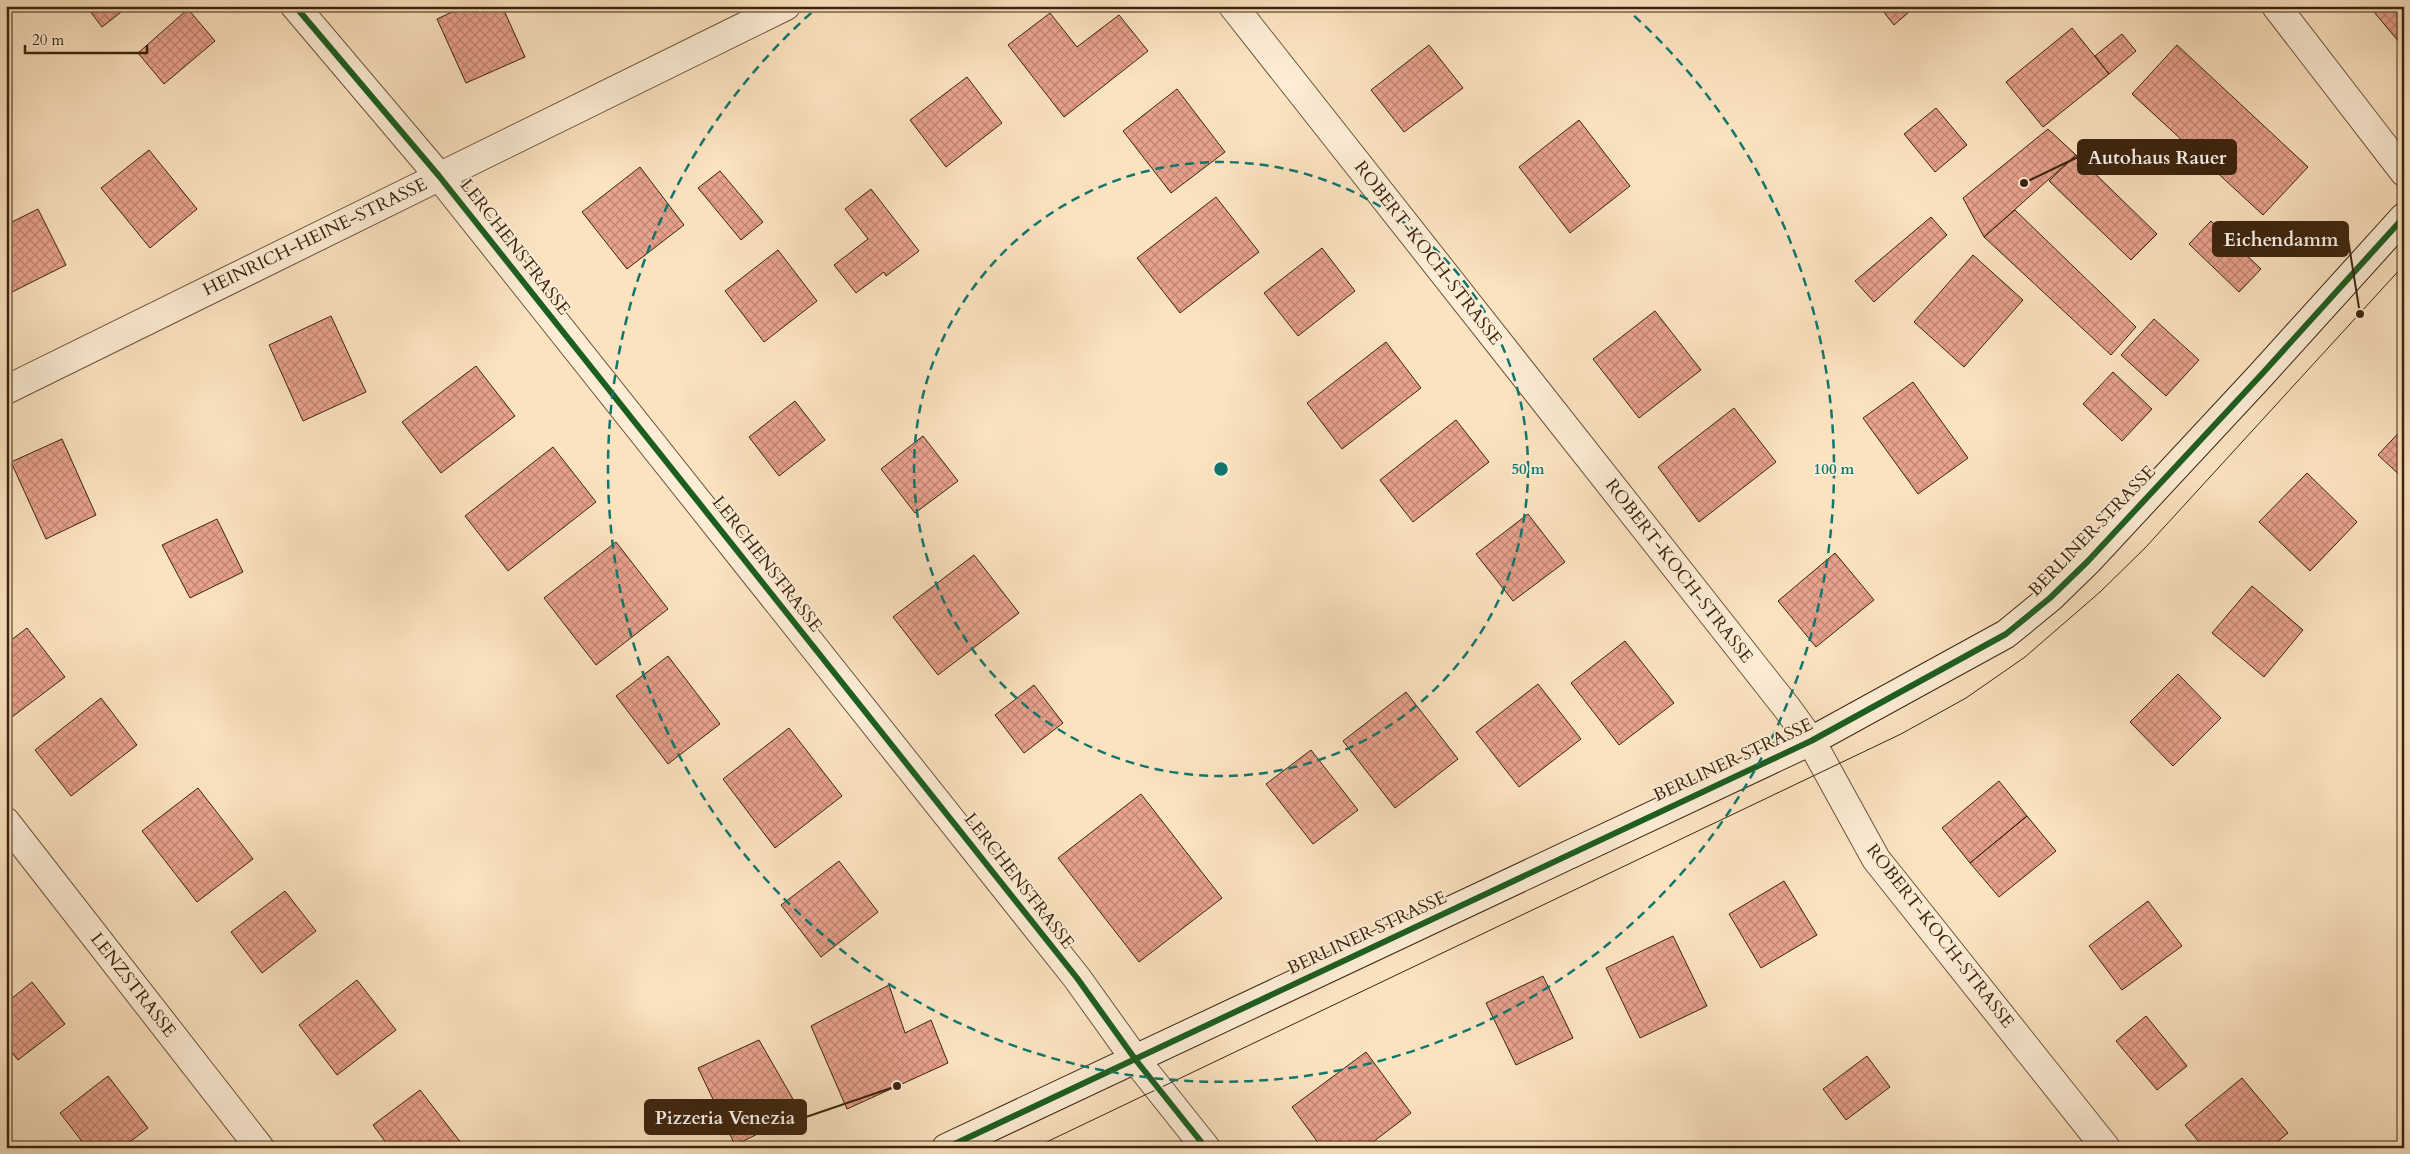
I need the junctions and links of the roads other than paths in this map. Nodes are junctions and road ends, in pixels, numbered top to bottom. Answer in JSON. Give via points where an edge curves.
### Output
{"nodes":[{"id":1,"x":295,"y":6,"type":"edge"},
{"id":2,"x":786,"y":6,"type":"edge"},
{"id":3,"x":1233,"y":6,"type":"edge"},
{"id":4,"x":2276,"y":6,"type":"edge"},
{"id":5,"x":2404,"y":172,"type":"edge"},
{"id":6,"x":439,"y":176,"type":"junction"},
{"id":7,"x":2404,"y":217,"type":"edge"},
{"id":8,"x":6,"y":390,"type":"edge"},
{"id":9,"x":1811,"y":741,"type":"junction"},
{"id":10,"x":6,"y":822,"type":"edge"},
{"id":11,"x":1135,"y":1059,"type":"junction"},
{"id":12,"x":260,"y":1148,"type":"edge"},
{"id":13,"x":946,"y":1148,"type":"edge"},
{"id":14,"x":1206,"y":1148,"type":"edge"},
{"id":15,"x":2106,"y":1148,"type":"edge"}],
"edges":[{"from":1,"to":6,"type":"street","name":"LERCHENSTRASSE"},
{"from":2,"to":6,"type":"street","name":"HEINRICH-HEINE-STRASSE"},
{"from":3,"to":9,"type":"street","name":"ROBERT-KOCH-STRASSE"},
{"from":4,"to":5,"type":"street"},
{"from":6,"to":8,"type":"street","name":"HEINRICH-HEINE-STRASSE"},
{"from":6,"to":11,"type":"street","name":"LERCHENSTRASSE","via":[[1077,978]]},
{"from":7,"to":9,"type":"street","name":"BERLINER STRASSE","via":[[2261,375],[2050,598],[2006,634]]},
{"from":9,"to":11,"type":"street","name":"BERLINER STRASSE"},
{"from":9,"to":15,"type":"street","name":"ROBERT-KOCH-STRASSE","via":[[1876,859]]},
{"from":10,"to":12,"type":"street","name":"LENZSTRASSE"},
{"from":11,"to":13,"type":"street","name":"BERLINER STRASSE"},
{"from":11,"to":14,"type":"street","name":"LERCHENSTRASSE"}]}
